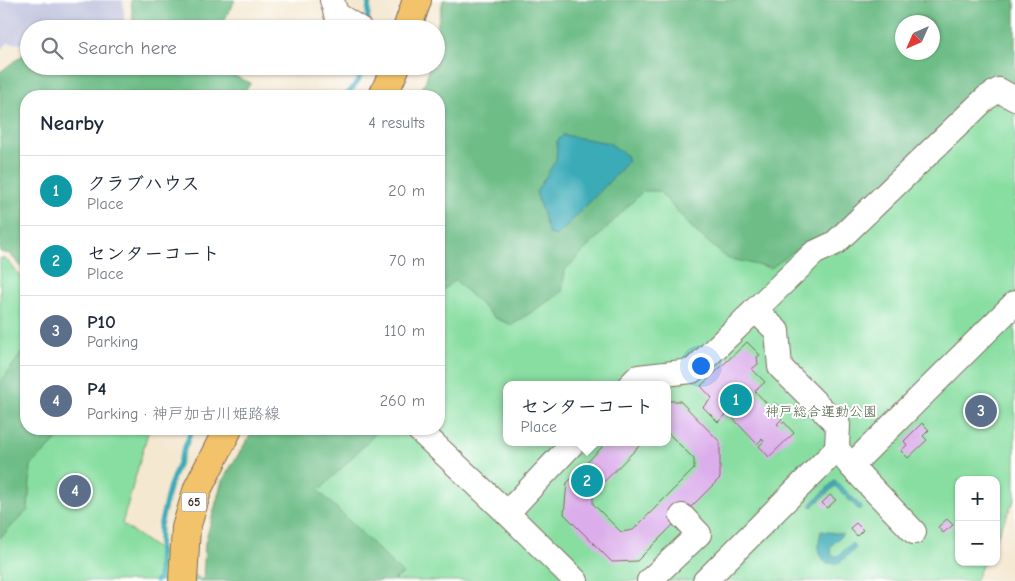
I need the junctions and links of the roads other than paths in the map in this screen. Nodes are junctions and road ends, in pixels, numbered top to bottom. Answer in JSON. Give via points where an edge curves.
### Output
{"nodes":[{"id":1,"x":332,"y":0,"type":"edge"},
{"id":2,"x":417,"y":0,"type":"edge"},
{"id":3,"x":346,"y":20,"type":"edge"},
{"id":4,"x":410,"y":20,"type":"edge"},
{"id":5,"x":392,"y":75,"type":"edge"},
{"id":6,"x":386,"y":90,"type":"edge"},
{"id":7,"x":1015,"y":99,"type":"edge"},
{"id":8,"x":1015,"y":303,"type":"edge"},
{"id":9,"x":755,"y":310,"type":"junction"},
{"id":10,"x":634,"y":381,"type":"edge"},
{"id":11,"x":225,"y":435,"type":"edge"},
{"id":12,"x":424,"y":435,"type":"edge"},
{"id":13,"x":570,"y":446,"type":"edge"},
{"id":14,"x":844,"y":457,"type":"junction"},
{"id":15,"x":507,"y":513,"type":"junction"},
{"id":16,"x":682,"y":516,"type":"dead end"},
{"id":17,"x":914,"y":532,"type":"dead end"},
{"id":18,"x":183,"y":581,"type":"edge"},
{"id":19,"x":576,"y":581,"type":"edge"},
{"id":20,"x":649,"y":581,"type":"edge"},
{"id":21,"x":705,"y":581,"type":"edge"}],
"edges":[{"from":1,"to":3,"type":"street","via":[[336,14]]},
{"from":2,"to":4,"type":"main road"},
{"from":5,"to":6,"type":"main road"},
{"from":7,"to":9,"type":"street","via":[[998,90],[986,98],[835,243],[814,253]]},
{"from":8,"to":14,"type":"street"},
{"from":9,"to":10,"type":"street","via":[[692,370],[638,376]]},
{"from":9,"to":14,"type":"street","via":[[777,331],[780,367],[838,425]]},
{"from":11,"to":18,"type":"main road","number":"65","via":[[198,488],[186,528]]},
{"from":12,"to":15,"type":"street"},
{"from":13,"to":15,"type":"street"},
{"from":14,"to":17,"type":"street"},
{"from":14,"to":21,"type":"street"},
{"from":15,"to":19,"type":"street"},
{"from":16,"to":20,"type":"street","via":[[699,534]]}]}
